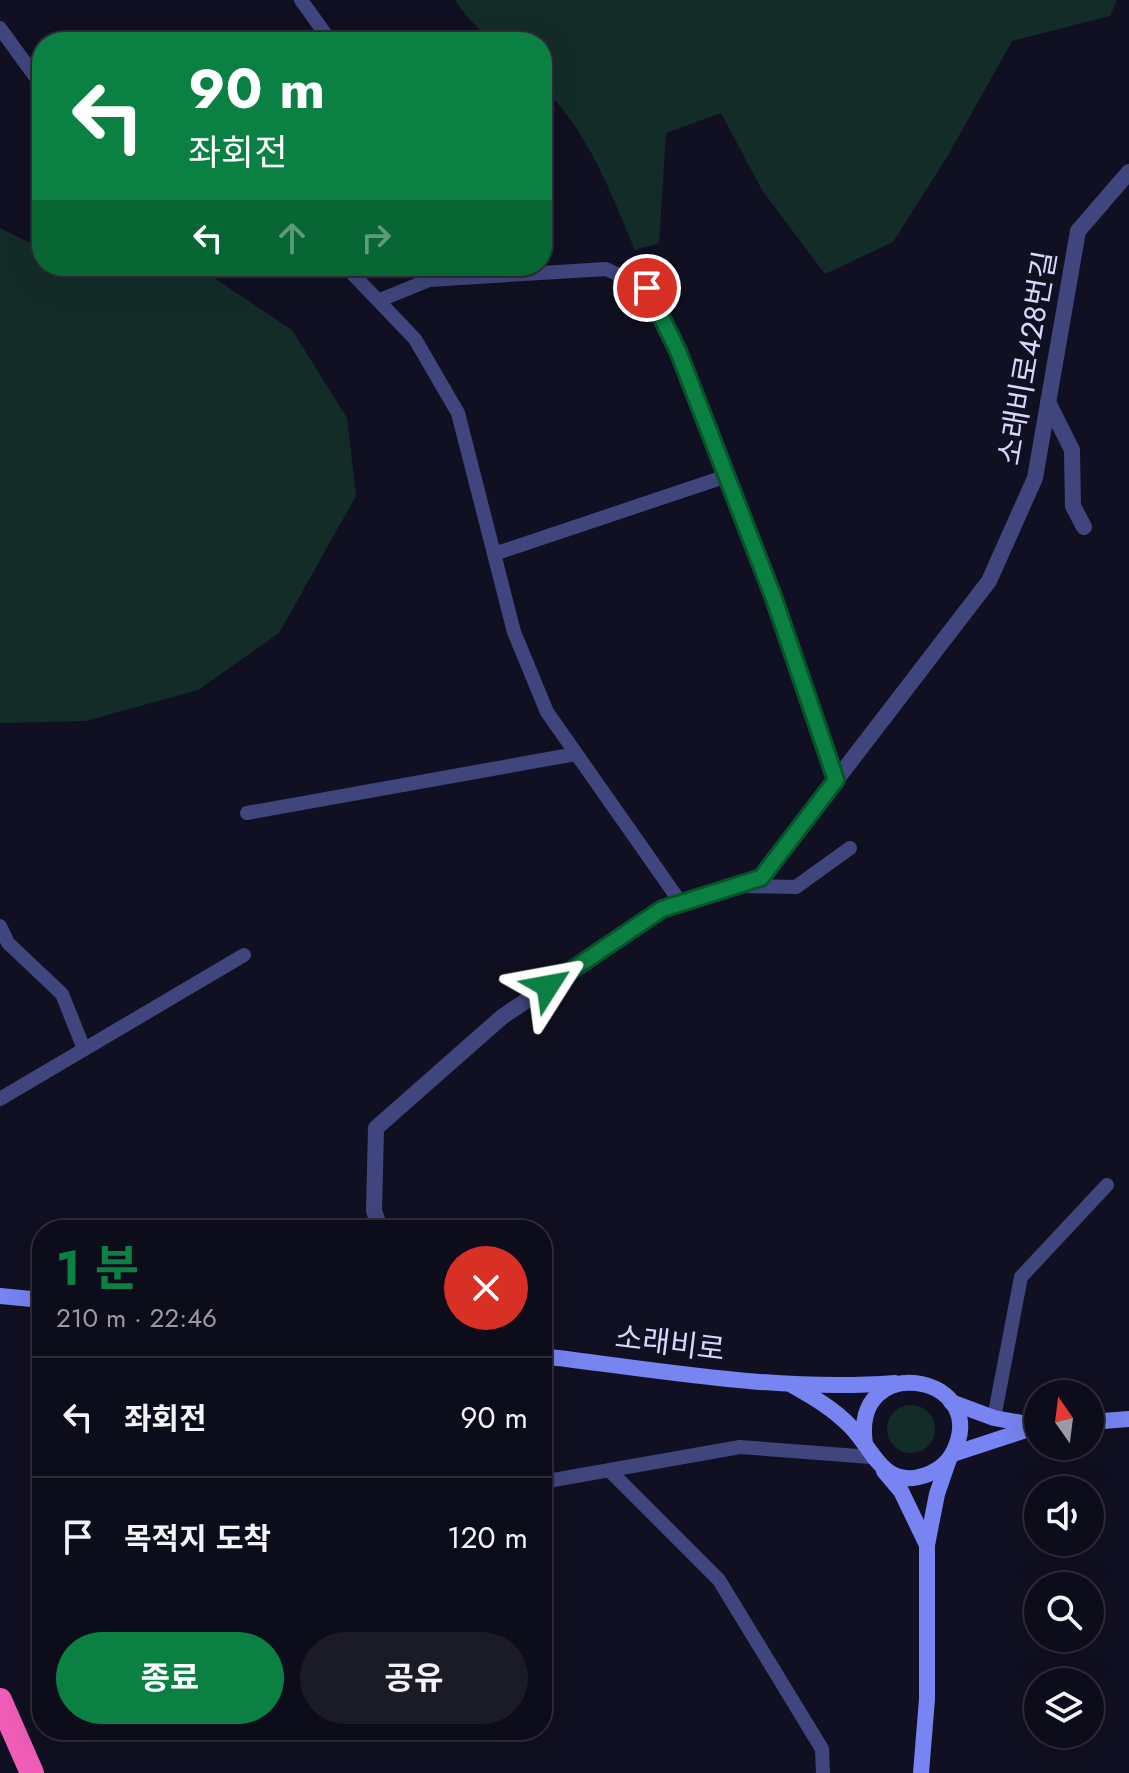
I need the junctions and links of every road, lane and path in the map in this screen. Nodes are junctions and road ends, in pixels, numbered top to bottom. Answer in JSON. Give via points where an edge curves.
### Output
{"nodes":[{"id":1,"x":301,"y":0,"type":"edge"},
{"id":2,"x":0,"y":28,"type":"edge"},
{"id":3,"x":324,"y":32,"type":"edge"},
{"id":4,"x":32,"y":72,"type":"edge"},
{"id":5,"x":1129,"y":172,"type":"edge"},
{"id":6,"x":552,"y":272,"type":"edge"},
{"id":7,"x":355,"y":276,"type":"edge"},
{"id":8,"x":493,"y":276,"type":"edge"},
{"id":9,"x":380,"y":300,"type":"junction"},
{"id":10,"x":1048,"y":402,"type":"junction"},
{"id":11,"x":727,"y":476,"type":"junction"},
{"id":12,"x":1084,"y":527,"type":"dead end"},
{"id":13,"x":494,"y":554,"type":"junction"},
{"id":14,"x":576,"y":754,"type":"junction"},
{"id":15,"x":836,"y":780,"type":"junction"},
{"id":16,"x":247,"y":813,"type":"dead end"},
{"id":17,"x":850,"y":848,"type":"dead end"},
{"id":18,"x":735,"y":886,"type":"junction"},
{"id":19,"x":681,"y":903,"type":"junction"},
{"id":20,"x":0,"y":926,"type":"edge"},
{"id":21,"x":244,"y":955,"type":"dead end"},
{"id":22,"x":84,"y":1049,"type":"junction"},
{"id":23,"x":0,"y":1099,"type":"edge"},
{"id":24,"x":1107,"y":1185,"type":"dead end"},
{"id":25,"x":377,"y":1220,"type":"edge"},
{"id":26,"x":0,"y":1296,"type":"edge"},
{"id":27,"x":32,"y":1299,"type":"edge"},
{"id":28,"x":552,"y":1357,"type":"edge"},
{"id":29,"x":899,"y":1383,"type":"junction"},
{"id":30,"x":792,"y":1385,"type":"junction"},
{"id":31,"x":951,"y":1402,"type":"junction"},
{"id":32,"x":994,"y":1418,"type":"junction"},
{"id":33,"x":1129,"y":1419,"type":"edge"},
{"id":34,"x":1104,"y":1421,"type":"edge"},
{"id":35,"x":1024,"y":1423,"type":"edge"},
{"id":36,"x":1024,"y":1430,"type":"edge"},
{"id":37,"x":873,"y":1456,"type":"junction"},
{"id":38,"x":951,"y":1457,"type":"junction"},
{"id":39,"x":610,"y":1471,"type":"junction"},
{"id":40,"x":552,"y":1480,"type":"edge"},
{"id":41,"x":927,"y":1545,"type":"junction"},
{"id":42,"x":0,"y":1700,"type":"edge"},
{"id":43,"x":32,"y":1773,"type":"edge"},
{"id":44,"x":823,"y":1773,"type":"edge"},
{"id":45,"x":921,"y":1773,"type":"edge"}],
"edges":[{"from":1,"to":3,"type":"lane"},
{"from":2,"to":4,"type":"lane"},
{"from":5,"to":10,"type":"street","name":"소래비로428번길","via":[[1078,231]]},
{"from":6,"to":11,"type":"lane","via":[[606,269],[647,288]]},
{"from":7,"to":9,"type":"lane"},
{"from":8,"to":9,"type":"lane","via":[[429,280]]},
{"from":9,"to":13,"type":"lane","via":[[415,339],[458,413]]},
{"from":10,"to":12,"type":"street","via":[[1072,450],[1073,506]]},
{"from":10,"to":15,"type":"street","name":"소래비로428번길","via":[[1035,478],[989,581]]},
{"from":11,"to":13,"type":"lane"},
{"from":11,"to":15,"type":"lane"},
{"from":13,"to":14,"type":"lane","via":[[520,645],[547,712]]},
{"from":14,"to":16,"type":"lane"},
{"from":14,"to":19,"type":"lane"},
{"from":15,"to":18,"type":"street","name":"소래비로428번길","via":[[761,878]]},
{"from":17,"to":18,"type":"lane","via":[[796,887]]},
{"from":18,"to":19,"type":"street","name":"소래비로428번길"},
{"from":19,"to":25,"type":"street","name":"소래비로428번길","via":[[662,909],[502,1017],[376,1128]]},
{"from":20,"to":22,"type":"lane","via":[[8,943],[62,994]]},
{"from":21,"to":22,"type":"lane"},
{"from":22,"to":23,"type":"lane"},
{"from":24,"to":32,"type":"lane","via":[[1021,1277]]},
{"from":26,"to":27,"type":"street"},
{"from":28,"to":30,"type":"street","name":"소래비로"},
{"from":29,"to":30,"type":"street","name":"소래비로"},
{"from":29,"to":31,"type":"street","via":[[922,1382]]},
{"from":29,"to":37,"type":"street","via":[[873,1399],[866,1413],[862,1428]]},
{"from":30,"to":37,"type":"street","via":[[851,1427]]},
{"from":31,"to":32,"type":"street"},
{"from":31,"to":38,"type":"street","via":[[959,1428]]},
{"from":32,"to":35,"type":"street"},
{"from":33,"to":34,"type":"street"},
{"from":36,"to":38,"type":"street"},
{"from":37,"to":38,"type":"street","via":[[895,1475],[909,1478],[924,1476]]},
{"from":37,"to":39,"type":"lane","via":[[740,1447]]},
{"from":37,"to":41,"type":"street","via":[[901,1491]]},
{"from":38,"to":41,"type":"street"},
{"from":39,"to":40,"type":"lane"},
{"from":39,"to":44,"type":"lane","via":[[719,1580],[822,1749]]},
{"from":41,"to":45,"type":"street","via":[[927,1699]]},
{"from":42,"to":43,"type":"highway"}]}
